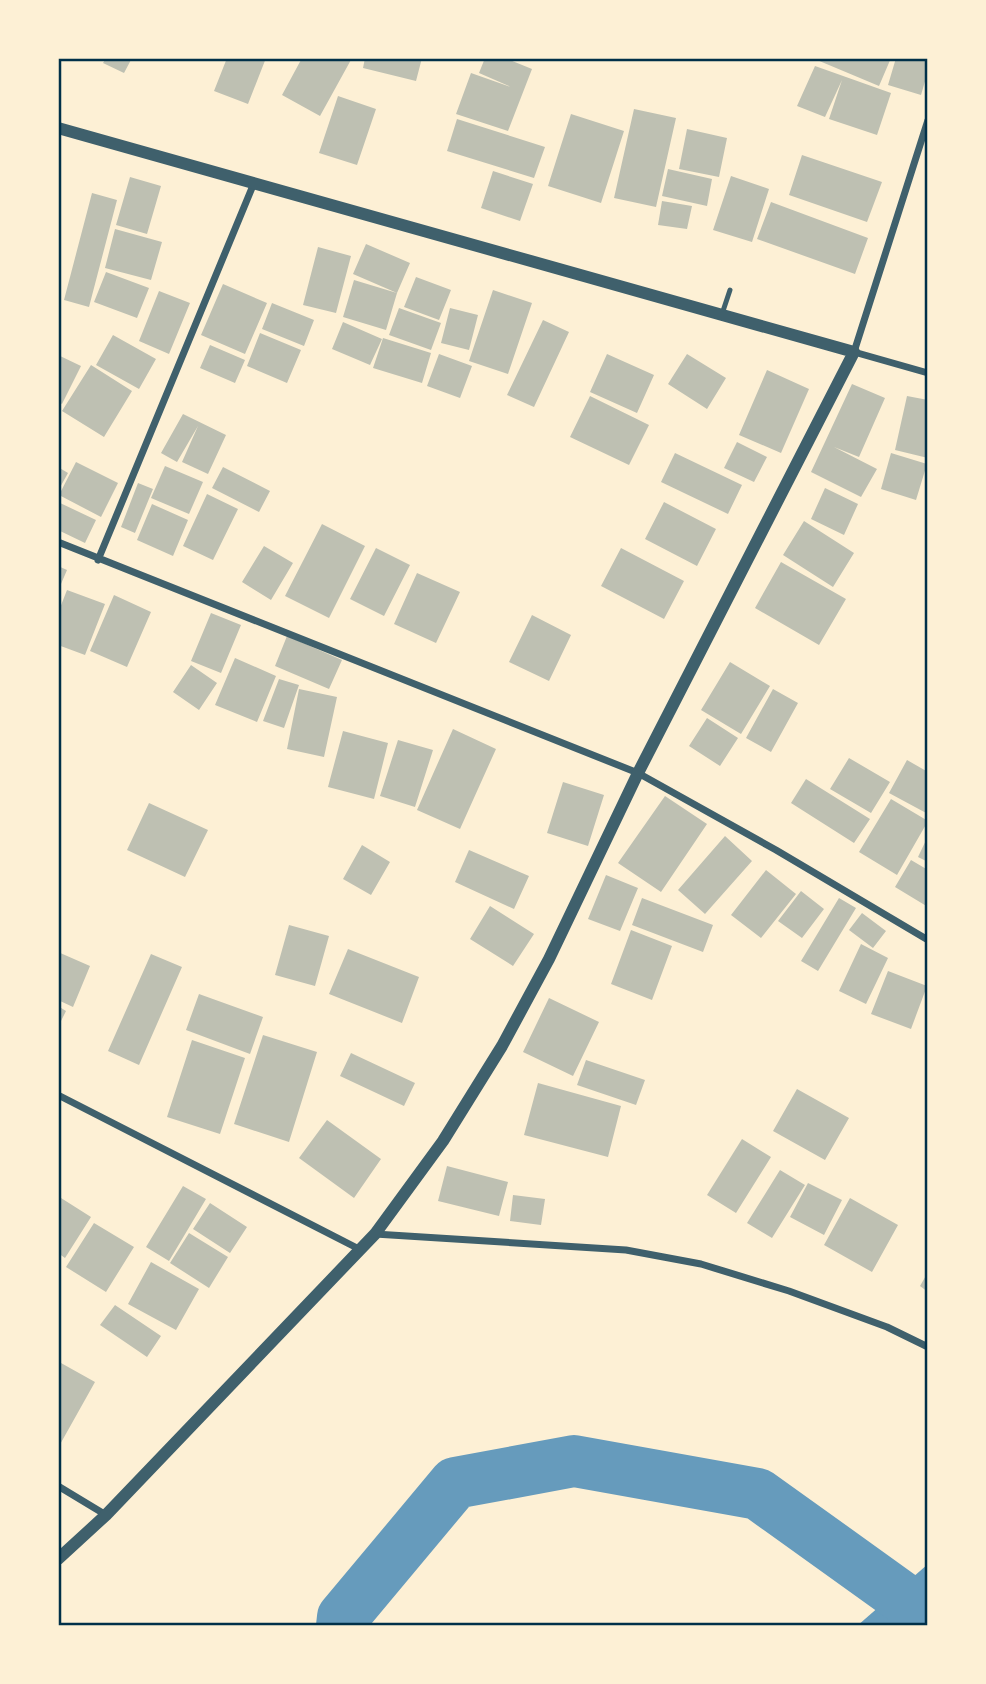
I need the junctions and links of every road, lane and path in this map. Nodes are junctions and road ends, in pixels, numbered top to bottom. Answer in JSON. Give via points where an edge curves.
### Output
{"nodes":[{"id":1,"x":928,"y":120,"type":"edge"},
{"id":2,"x":58,"y":128,"type":"edge"},
{"id":3,"x":254,"y":183,"type":"junction"},
{"id":4,"x":730,"y":290,"type":"dead end"},
{"id":5,"x":722,"y":314,"type":"junction"},
{"id":6,"x":854,"y":352,"type":"junction"},
{"id":7,"x":928,"y":373,"type":"edge"},
{"id":8,"x":58,"y":542,"type":"edge"},
{"id":9,"x":98,"y":560,"type":"junction"},
{"id":10,"x":638,"y":773,"type":"junction"},
{"id":11,"x":928,"y":940,"type":"edge"},
{"id":12,"x":58,"y":1095,"type":"edge"},
{"id":13,"x":374,"y":1234,"type":"junction"},
{"id":14,"x":359,"y":1249,"type":"junction"},
{"id":15,"x":928,"y":1347,"type":"edge"},
{"id":16,"x":58,"y":1486,"type":"edge"},
{"id":17,"x":106,"y":1515,"type":"junction"},
{"id":18,"x":58,"y":1559,"type":"edge"}],
"edges":[{"from":1,"to":6,"type":"street"},
{"from":2,"to":3,"type":"street"},
{"from":3,"to":5,"type":"street"},
{"from":3,"to":9,"type":"street"},
{"from":4,"to":5,"type":"lane"},
{"from":5,"to":6,"type":"street"},
{"from":6,"to":7,"type":"street"},
{"from":6,"to":10,"type":"street"},
{"from":8,"to":9,"type":"street"},
{"from":9,"to":10,"type":"street"},
{"from":10,"to":11,"type":"street"},
{"from":10,"to":13,"type":"street","via":[[502,1046],[443,1141]]},
{"from":12,"to":14,"type":"street"},
{"from":13,"to":14,"type":"street"},
{"from":13,"to":15,"type":"street","via":[[626,1250],[701,1264],[789,1291]]},
{"from":14,"to":17,"type":"street"},
{"from":16,"to":17,"type":"street"},
{"from":17,"to":18,"type":"street"}]}
